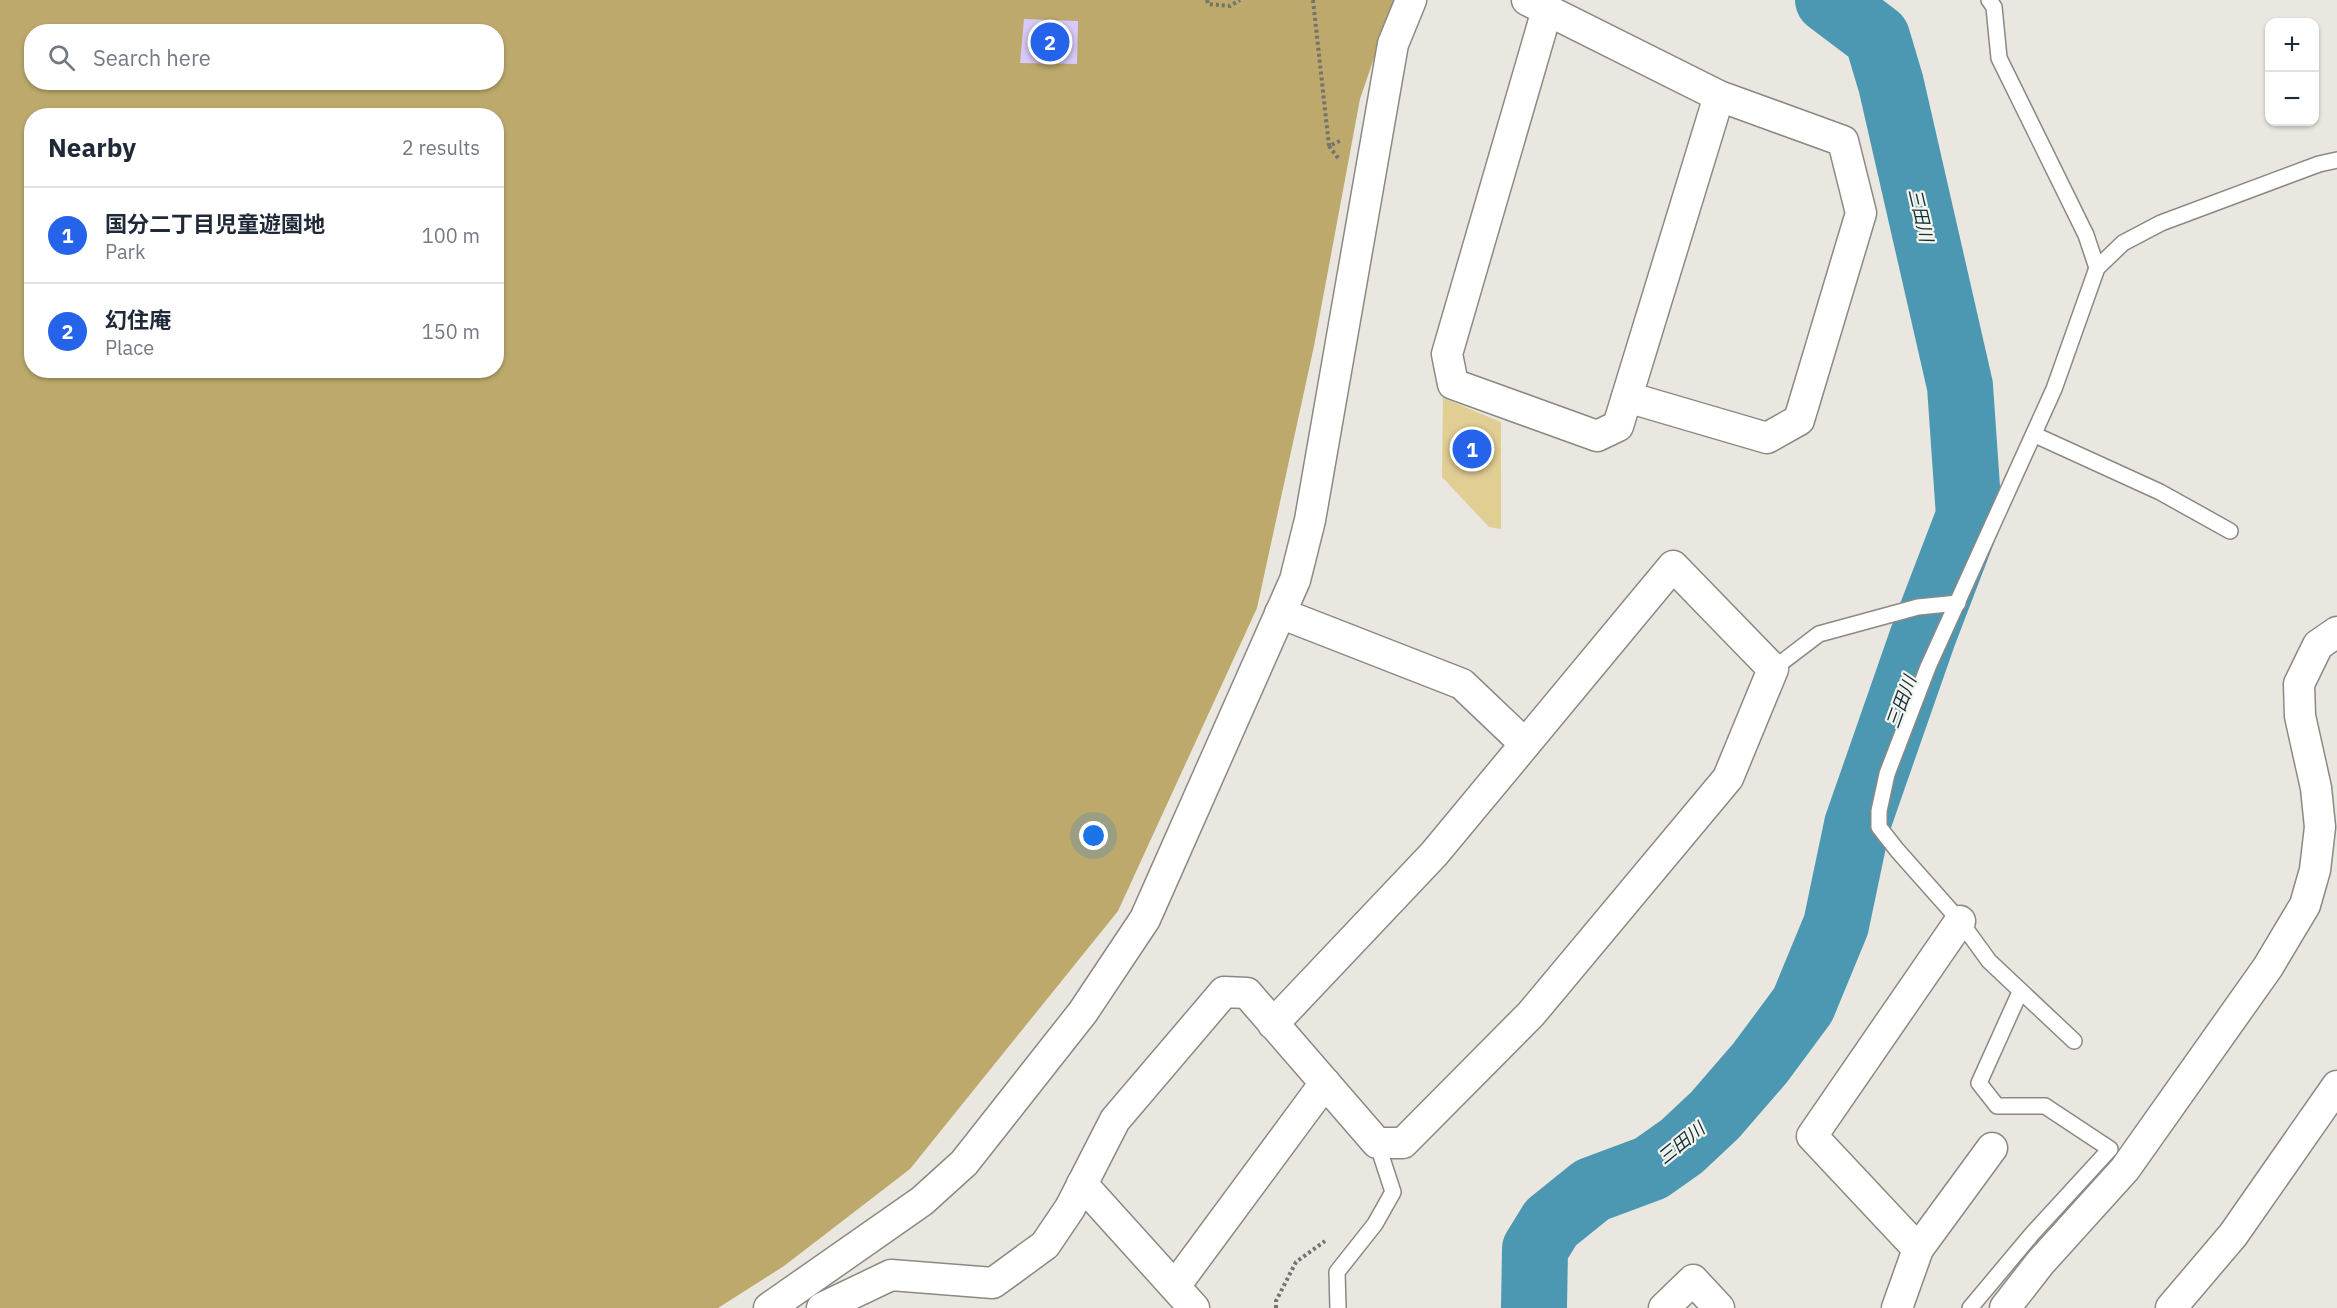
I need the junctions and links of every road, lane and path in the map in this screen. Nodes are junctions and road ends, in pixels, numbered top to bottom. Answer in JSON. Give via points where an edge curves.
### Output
{"nodes":[{"id":1,"x":1207,"y":0,"type":"edge"},
{"id":2,"x":1239,"y":0,"type":"edge"},
{"id":3,"x":1313,"y":0,"type":"edge"},
{"id":4,"x":1412,"y":0,"type":"edge"},
{"id":5,"x":1989,"y":0,"type":"edge"},
{"id":6,"x":1537,"y":5,"type":"edge"},
{"id":7,"x":1719,"y":96,"type":"junction"},
{"id":8,"x":1329,"y":146,"type":"dead end"},
{"id":9,"x":2337,"y":160,"type":"edge"},
{"id":10,"x":2097,"y":268,"type":"junction"},
{"id":11,"x":1627,"y":397,"type":"junction"},
{"id":12,"x":2035,"y":435,"type":"junction"},
{"id":13,"x":2230,"y":531,"type":"dead end"},
{"id":14,"x":1955,"y":603,"type":"junction"},
{"id":15,"x":1280,"y":613,"type":"junction"},
{"id":16,"x":2337,"y":632,"type":"edge"},
{"id":17,"x":1773,"y":669,"type":"junction"},
{"id":18,"x":1525,"y":744,"type":"junction"},
{"id":19,"x":1960,"y":921,"type":"junction"},
{"id":20,"x":2020,"y":992,"type":"junction"},
{"id":21,"x":1274,"y":1024,"type":"junction"},
{"id":22,"x":2074,"y":1041,"type":"dead end"},
{"id":23,"x":1325,"y":1083,"type":"junction"},
{"id":24,"x":2337,"y":1086,"type":"edge"},
{"id":25,"x":1377,"y":1143,"type":"junction"},
{"id":26,"x":1992,"y":1148,"type":"dead end"},
{"id":27,"x":1082,"y":1184,"type":"junction"},
{"id":28,"x":1918,"y":1249,"type":"junction"},
{"id":29,"x":1175,"y":1286,"type":"junction"},
{"id":30,"x":769,"y":1308,"type":"edge"},
{"id":31,"x":822,"y":1308,"type":"edge"},
{"id":32,"x":1194,"y":1308,"type":"edge"},
{"id":33,"x":1338,"y":1308,"type":"edge"},
{"id":34,"x":1664,"y":1308,"type":"edge"},
{"id":35,"x":1719,"y":1308,"type":"edge"},
{"id":36,"x":1898,"y":1308,"type":"edge"},
{"id":37,"x":1970,"y":1308,"type":"edge"},
{"id":38,"x":2005,"y":1308,"type":"edge"},
{"id":39,"x":2171,"y":1308,"type":"edge"}],
"edges":[{"from":1,"to":2,"type":"path","via":[[1208,4],[1230,6]]},
{"from":3,"to":8,"type":"path"},
{"from":4,"to":15,"type":"street","via":[[1393,44],[1310,520],[1295,580]]},
{"from":5,"to":10,"type":"lane","via":[[1994,8],[1999,58],[2086,235]]},
{"from":6,"to":7,"type":"street"},
{"from":6,"to":11,"type":"street","via":[[1447,354],[1453,384],[1597,436],[1618,426]]},
{"from":7,"to":11,"type":"street"},
{"from":7,"to":11,"type":"street","via":[[1843,141],[1861,213],[1799,420],[1767,438]]},
{"from":9,"to":10,"type":"lane","via":[[2162,223],[2123,243]]},
{"from":10,"to":12,"type":"lane"},
{"from":12,"to":13,"type":"lane","via":[[2131,477]]},
{"from":12,"to":14,"type":"lane"},
{"from":14,"to":17,"type":"lane","via":[[1918,607],[1819,634]]},
{"from":14,"to":19,"type":"lane","via":[[1887,774],[1879,812],[1880,827],[1897,850]]},
{"from":15,"to":18,"type":"street","via":[[1462,684]]},
{"from":15,"to":30,"type":"street","via":[[1145,919],[1083,1012],[964,1162],[922,1201]]},
{"from":16,"to":38,"type":"street","via":[[2318,645],[2299,684],[2300,716],[2320,827],[2315,870],[2305,905],[2268,967],[2125,1169]]},
{"from":17,"to":18,"type":"street","via":[[1673,566]]},
{"from":17,"to":25,"type":"street","via":[[1728,777],[1531,1014],[1403,1143]]},
{"from":18,"to":21,"type":"street","via":[[1434,854]]},
{"from":19,"to":20,"type":"lane","via":[[1989,961]]},
{"from":19,"to":28,"type":"street","via":[[1812,1137]]},
{"from":20,"to":22,"type":"lane"},
{"from":20,"to":37,"type":"lane","via":[[1979,1083],[1997,1106],[2045,1106],[2110,1149]]},
{"from":21,"to":23,"type":"street"},
{"from":21,"to":27,"type":"street","via":[[1247,993],[1224,992],[1115,1120]]},
{"from":23,"to":25,"type":"street"},
{"from":23,"to":29,"type":"street"},
{"from":24,"to":39,"type":"street","via":[[2233,1235]]},
{"from":25,"to":33,"type":"lane","via":[[1393,1192],[1375,1224],[1337,1272]]},
{"from":26,"to":28,"type":"street"},
{"from":27,"to":29,"type":"street"},
{"from":27,"to":31,"type":"street","via":[[1045,1245],[993,1283],[891,1275]]},
{"from":28,"to":36,"type":"street"},
{"from":29,"to":32,"type":"street"},
{"from":34,"to":35,"type":"street","via":[[1693,1280]]}]}
